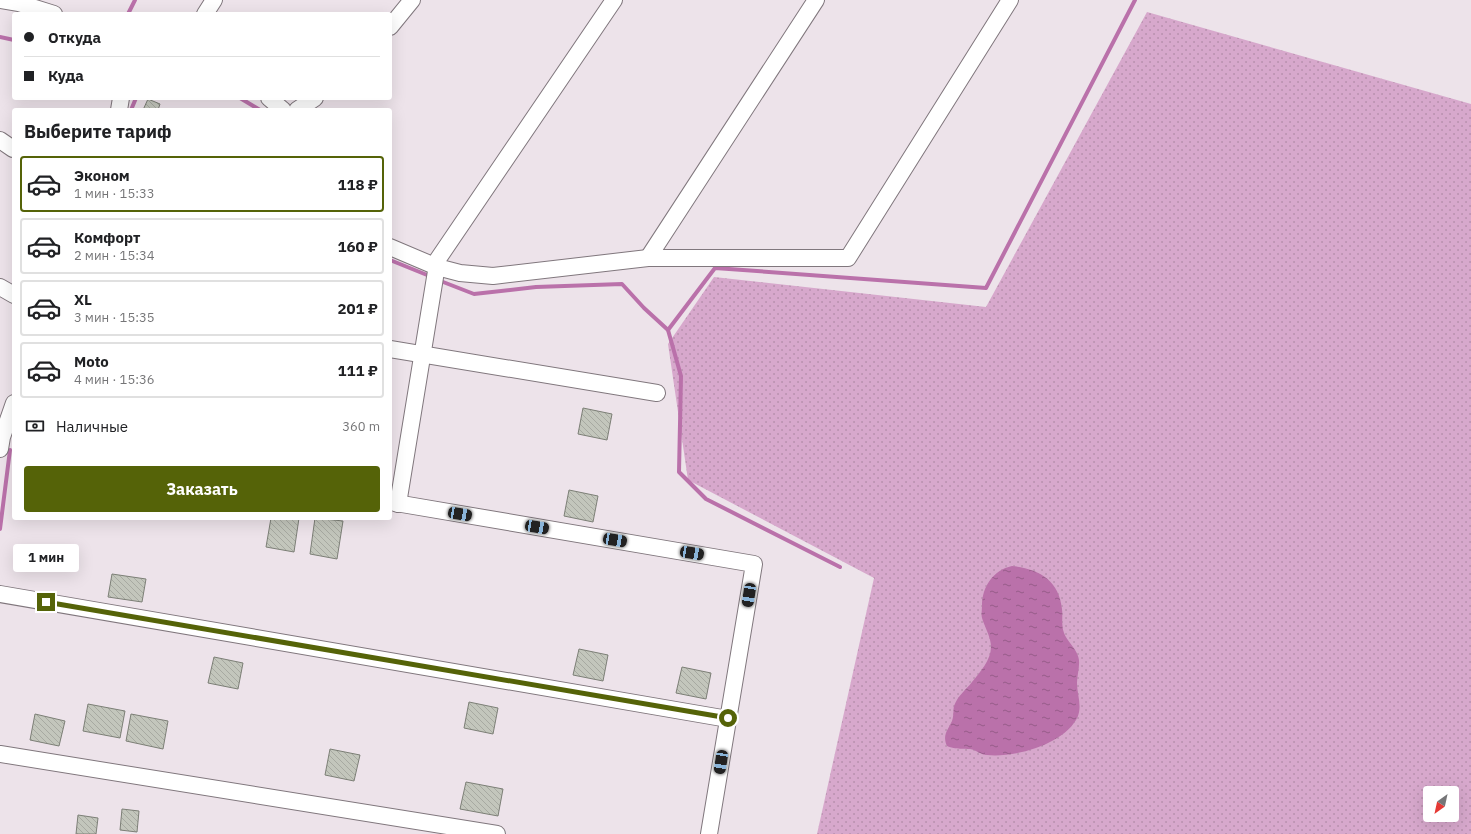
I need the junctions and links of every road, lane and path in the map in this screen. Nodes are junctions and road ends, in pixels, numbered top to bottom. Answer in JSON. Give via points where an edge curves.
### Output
{"nodes":[{"id":1,"x":1,"y":0,"type":"edge"},
{"id":2,"x":214,"y":0,"type":"edge"},
{"id":3,"x":412,"y":0,"type":"edge"},
{"id":4,"x":614,"y":0,"type":"edge"},
{"id":5,"x":816,"y":0,"type":"edge"},
{"id":6,"x":1010,"y":0,"type":"edge"},
{"id":7,"x":48,"y":12,"type":"edge"},
{"id":8,"x":206,"y":12,"type":"edge"},
{"id":9,"x":392,"y":25,"type":"edge"},
{"id":10,"x":271,"y":100,"type":"edge"},
{"id":11,"x":312,"y":100,"type":"edge"},
{"id":12,"x":281,"y":108,"type":"edge"},
{"id":13,"x":300,"y":108,"type":"edge"},
{"id":14,"x":0,"y":140,"type":"edge"},
{"id":15,"x":12,"y":148,"type":"edge"},
{"id":16,"x":392,"y":248,"type":"edge"},
{"id":17,"x":648,"y":258,"type":"junction"},
{"id":18,"x":437,"y":267,"type":"junction"},
{"id":19,"x":0,"y":287,"type":"edge"},
{"id":20,"x":12,"y":294,"type":"edge"},
{"id":21,"x":392,"y":349,"type":"edge"},
{"id":22,"x":423,"y":354,"type":"junction"},
{"id":23,"x":657,"y":393,"type":"dead end"},
{"id":24,"x":12,"y":411,"type":"edge"},
{"id":25,"x":5,"y":442,"type":"edge"},
{"id":26,"x":394,"y":503,"type":"edge"},
{"id":27,"x":0,"y":594,"type":"edge"},
{"id":28,"x":728,"y":718,"type":"junction"},
{"id":29,"x":0,"y":754,"type":"edge"},
{"id":30,"x":496,"y":834,"type":"edge"},
{"id":31,"x":709,"y":834,"type":"edge"}],
"edges":[{"from":1,"to":7,"type":"street"},
{"from":2,"to":8,"type":"street"},
{"from":3,"to":9,"type":"street"},
{"from":4,"to":18,"type":"street","via":[[438,259]]},
{"from":5,"to":17,"type":"street"},
{"from":6,"to":17,"type":"street","via":[[848,258]]},
{"from":10,"to":12,"type":"street"},
{"from":11,"to":13,"type":"street"},
{"from":14,"to":15,"type":"street"},
{"from":16,"to":18,"type":"street"},
{"from":17,"to":18,"type":"street","via":[[493,276],[460,274]]},
{"from":18,"to":22,"type":"street"},
{"from":19,"to":20,"type":"street"},
{"from":21,"to":22,"type":"street"},
{"from":22,"to":23,"type":"street"},
{"from":22,"to":26,"type":"street"},
{"from":24,"to":25,"type":"street"},
{"from":26,"to":28,"type":"street","via":[[754,564]]},
{"from":27,"to":28,"type":"street"},
{"from":28,"to":31,"type":"street"},
{"from":29,"to":30,"type":"street"}]}
